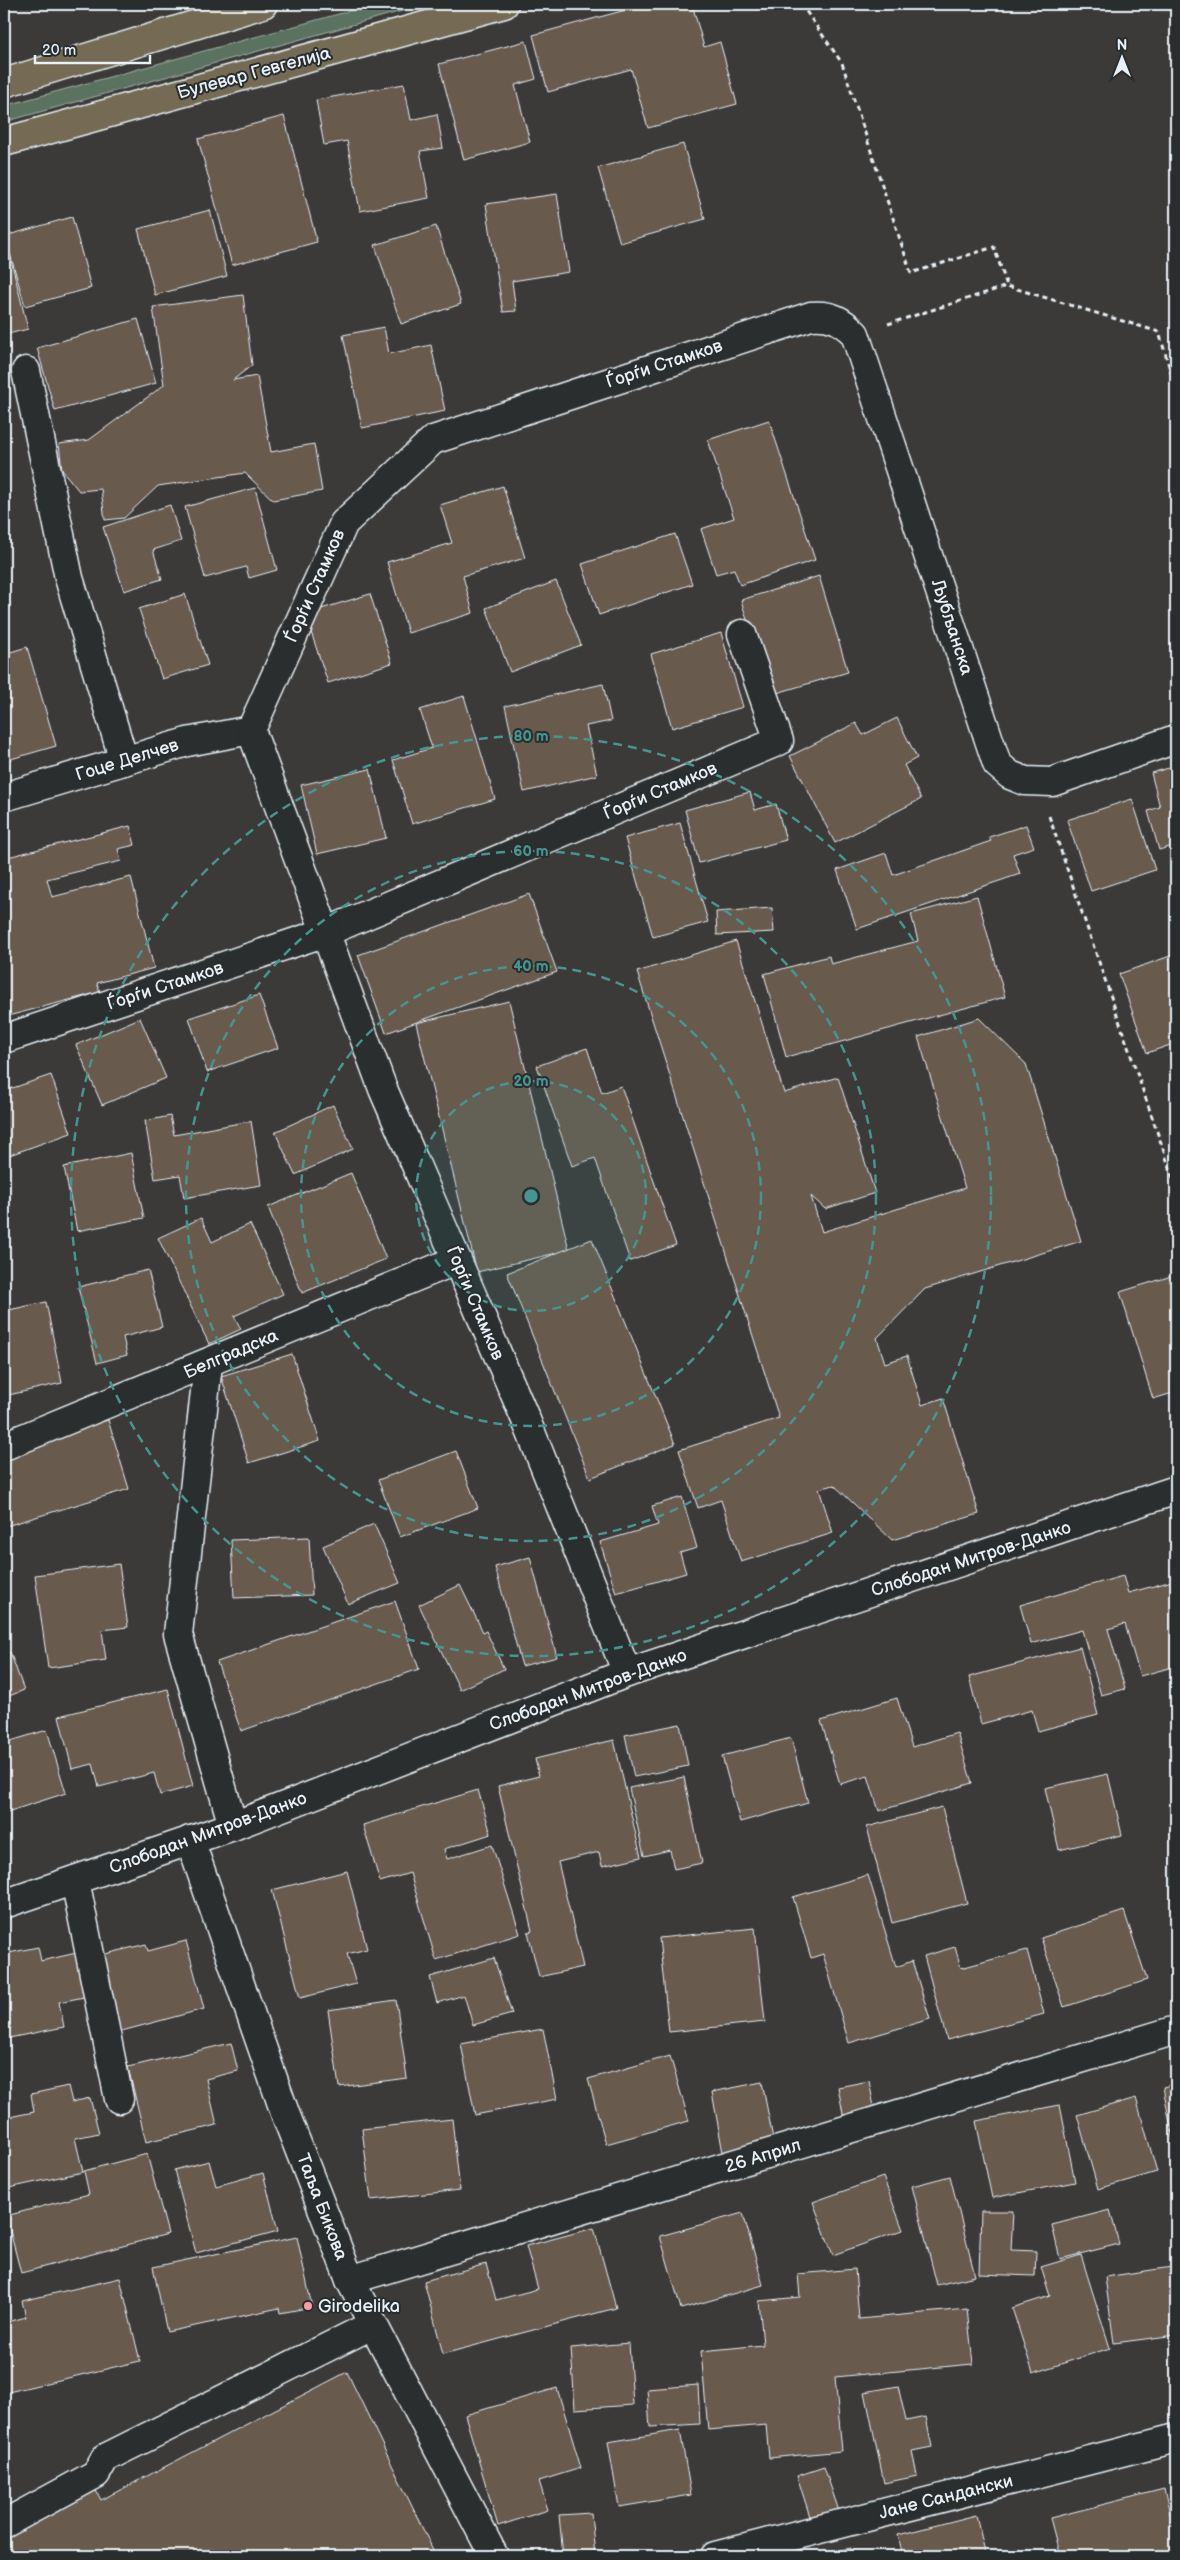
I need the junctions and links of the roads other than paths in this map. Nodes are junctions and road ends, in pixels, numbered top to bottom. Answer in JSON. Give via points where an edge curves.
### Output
{"nodes":[{"id":1,"x":263,"y":4,"type":"edge"},
{"id":2,"x":504,"y":4,"type":"edge"},
{"id":3,"x":4,"y":83,"type":"edge"},
{"id":4,"x":4,"y":142,"type":"edge"},
{"id":5,"x":834,"y":318,"type":"joint"},
{"id":6,"x":26,"y":371,"type":"dead end"},
{"id":7,"x":742,"y":634,"type":"dead end"},
{"id":8,"x":251,"y":730,"type":"junction"},
{"id":9,"x":1176,"y":739,"type":"edge"},
{"id":10,"x":124,"y":761,"type":"junction"},
{"id":11,"x":4,"y":797,"type":"edge"},
{"id":12,"x":326,"y":932,"type":"junction"},
{"id":13,"x":4,"y":1039,"type":"edge"},
{"id":14,"x":456,"y":1260,"type":"junction"},
{"id":15,"x":208,"y":1364,"type":"junction"},
{"id":16,"x":4,"y":1446,"type":"edge"},
{"id":17,"x":1176,"y":1490,"type":"edge"},
{"id":18,"x":628,"y":1673,"type":"junction"},
{"id":19,"x":233,"y":1826,"type":"junction"},
{"id":20,"x":190,"y":1840,"type":"junction"},
{"id":21,"x":75,"y":1880,"type":"junction"},
{"id":22,"x":4,"y":1904,"type":"edge"},
{"id":23,"x":1176,"y":2030,"type":"edge"},
{"id":24,"x":119,"y":2099,"type":"dead end"},
{"id":25,"x":350,"y":2280,"type":"junction"},
{"id":26,"x":372,"y":2325,"type":"junction"},
{"id":27,"x":1176,"y":2438,"type":"edge"},
{"id":28,"x":4,"y":2524,"type":"edge"},
{"id":29,"x":494,"y":2556,"type":"edge"},
{"id":30,"x":715,"y":2556,"type":"edge"}],
"edges":[{"from":1,"to":3,"type":"main road"},
{"from":2,"to":4,"type":"main road","name":"Булевар Гевгелија"},
{"from":5,"to":8,"type":"street","name":"Ѓорѓи Стамков","via":[[810,316],[433,440],[344,523]]},
{"from":5,"to":9,"type":"street","name":"Љубљанска","via":[[856,334],[997,764],[1010,775],[1025,781],[1052,782]]},
{"from":6,"to":10,"type":"street","via":[[69,578]]},
{"from":7,"to":12,"type":"street","name":"Ѓорѓи Стамков","via":[[779,741]]},
{"from":8,"to":10,"type":"street","name":"Гоце Делчев","via":[[187,742]]},
{"from":8,"to":12,"type":"street","name":"Ѓорѓи Стамков"},
{"from":10,"to":11,"type":"street","name":"Гоце Делчев"},
{"from":12,"to":13,"type":"street","name":"Ѓорѓи Стамков"},
{"from":12,"to":14,"type":"street","name":"Ѓорѓи Стамков","via":[[383,1089]]},
{"from":14,"to":15,"type":"street","name":"Белградска"},
{"from":14,"to":18,"type":"street","name":"Ѓорѓи Стамков","via":[[526,1420]]},
{"from":15,"to":16,"type":"street","name":"Белградска"},
{"from":15,"to":19,"type":"street","via":[[178,1634]]},
{"from":17,"to":18,"type":"street","name":"Слободан Митров-Данко"},
{"from":18,"to":19,"type":"street","name":"Слободан Митров-Данко"},
{"from":19,"to":20,"type":"street","name":"Слободан Митров-Данко"},
{"from":20,"to":21,"type":"street","name":"Слободан Митров-Данко"},
{"from":20,"to":25,"type":"street","name":"Таља Бикова","via":[[285,2113]]},
{"from":21,"to":22,"type":"street","name":"Слободан Митров-Данко"},
{"from":21,"to":24,"type":"street"},
{"from":23,"to":25,"type":"street","name":"26 Април"},
{"from":25,"to":26,"type":"street","name":"Таља Бикова"},
{"from":26,"to":28,"type":"street","via":[[105,2458],[96,2474]]},
{"from":26,"to":29,"type":"street","name":"Таља Бикова"},
{"from":27,"to":30,"type":"street","name":"Јане Сандански"}]}
